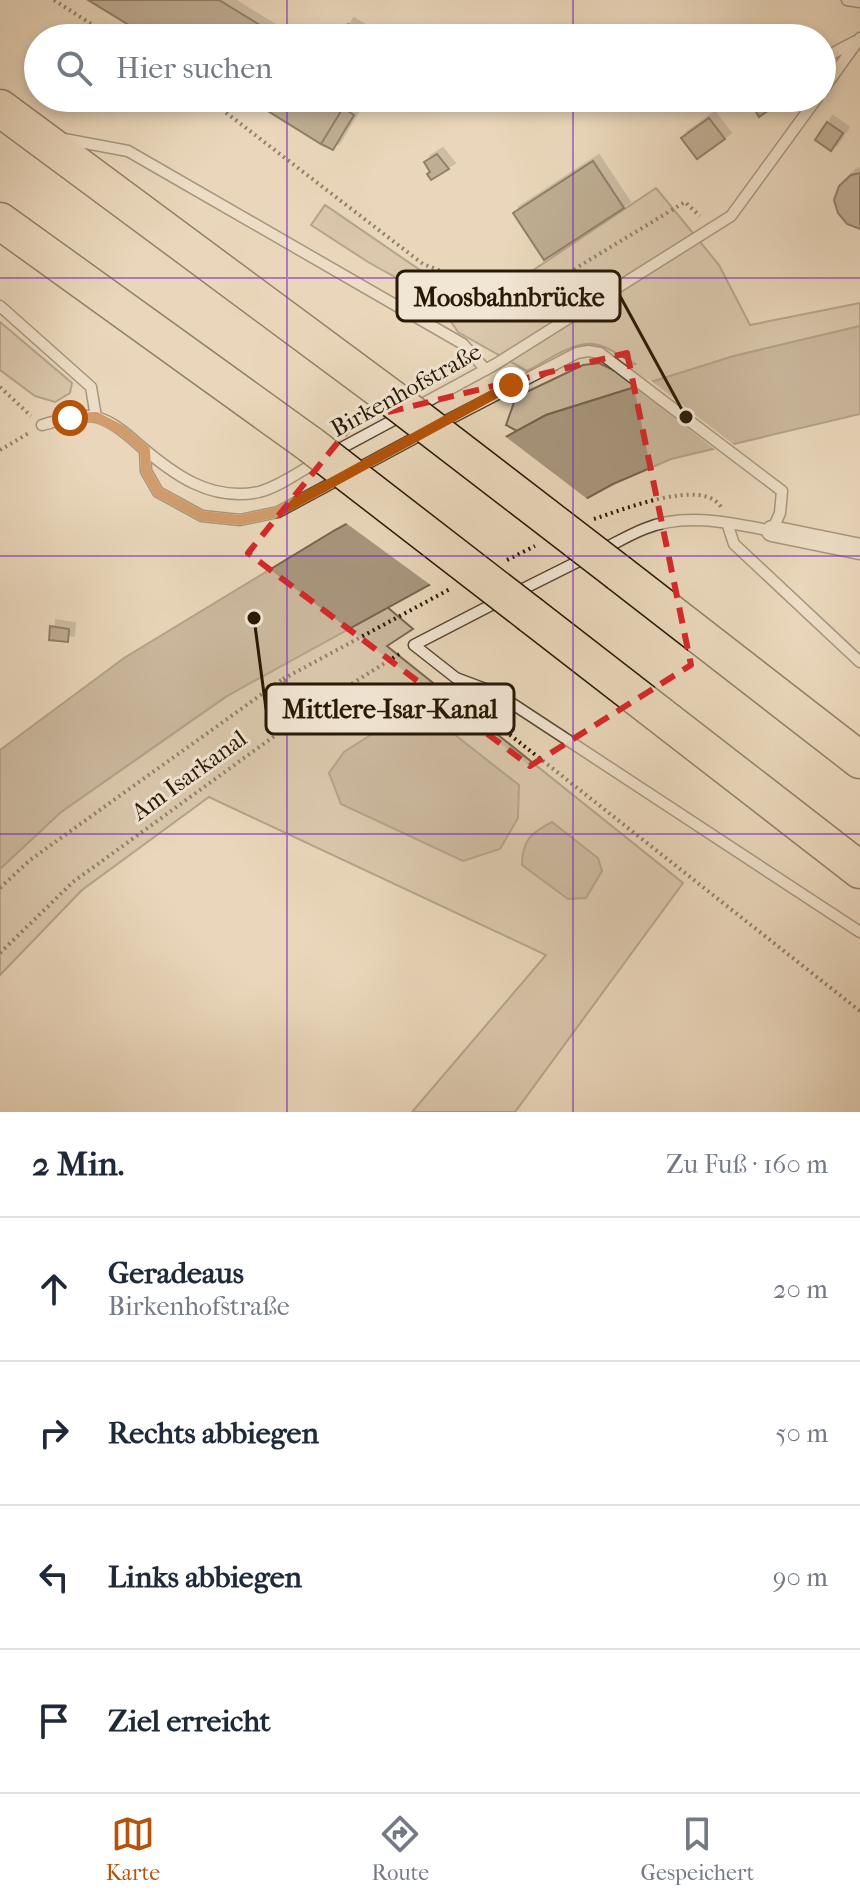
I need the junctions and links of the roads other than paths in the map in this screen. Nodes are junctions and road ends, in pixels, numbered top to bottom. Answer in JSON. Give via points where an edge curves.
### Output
{"nodes":[{"id":1,"x":847,"y":0,"type":"edge"},
{"id":2,"x":860,"y":2,"type":"edge"},
{"id":3,"x":860,"y":39,"type":"edge"},
{"id":4,"x":836,"y":52,"type":"edge"},
{"id":5,"x":836,"y":72,"type":"edge"},
{"id":6,"x":0,"y":108,"type":"edge"},
{"id":7,"x":807,"y":112,"type":"edge"},
{"id":8,"x":35,"y":134,"type":"junction"},
{"id":9,"x":0,"y":221,"type":"edge"},
{"id":10,"x":0,"y":306,"type":"edge"},
{"id":11,"x":486,"y":370,"type":"junction"},
{"id":12,"x":96,"y":417,"type":"junction"},
{"id":13,"x":42,"y":425,"type":"road end"},
{"id":14,"x":145,"y":450,"type":"junction"},
{"id":15,"x":727,"y":523,"type":"junction"},
{"id":16,"x":772,"y":531,"type":"junction"},
{"id":17,"x":860,"y":549,"type":"edge"},
{"id":18,"x":860,"y":662,"type":"edge"},
{"id":19,"x":860,"y":760,"type":"edge"},
{"id":20,"x":860,"y":870,"type":"edge"},
{"id":21,"x":860,"y":932,"type":"edge"}],
"edges":[{"from":1,"to":2,"type":"lane"},
{"from":3,"to":4,"type":"lane"},
{"from":3,"to":5,"type":"lane"},
{"from":6,"to":8,"type":"highway"},
{"from":7,"to":11,"type":"lane","name":"Birkenhofstraße","via":[[731,216]]},
{"from":8,"to":11,"type":"lane","via":[[128,151],[463,344]]},
{"from":8,"to":19,"type":"highway","bridge":true,"via":[[394,400]]},
{"from":9,"to":20,"type":"highway","bridge":true,"via":[[311,445]]},
{"from":10,"to":12,"type":"lane","via":[[91,387]]},
{"from":11,"to":14,"type":"lane","name":"Birkenhofstraße","via":[[262,491],[209,490],[178,476]]},
{"from":12,"to":13,"type":"lane"},
{"from":12,"to":14,"type":"lane","name":"Birkenhofstraße"},
{"from":14,"to":16,"type":"lane","via":[[146,471],[158,492],[202,516],[240,520],[278,512],[511,385],[588,351],[626,371],[782,491]]},
{"from":15,"to":16,"type":"lane"},
{"from":15,"to":18,"type":"lane","via":[[734,544]]},
{"from":15,"to":21,"type":"lane","via":[[690,520],[645,528],[414,645],[456,678],[496,693]]},
{"from":16,"to":17,"type":"street"}]}
